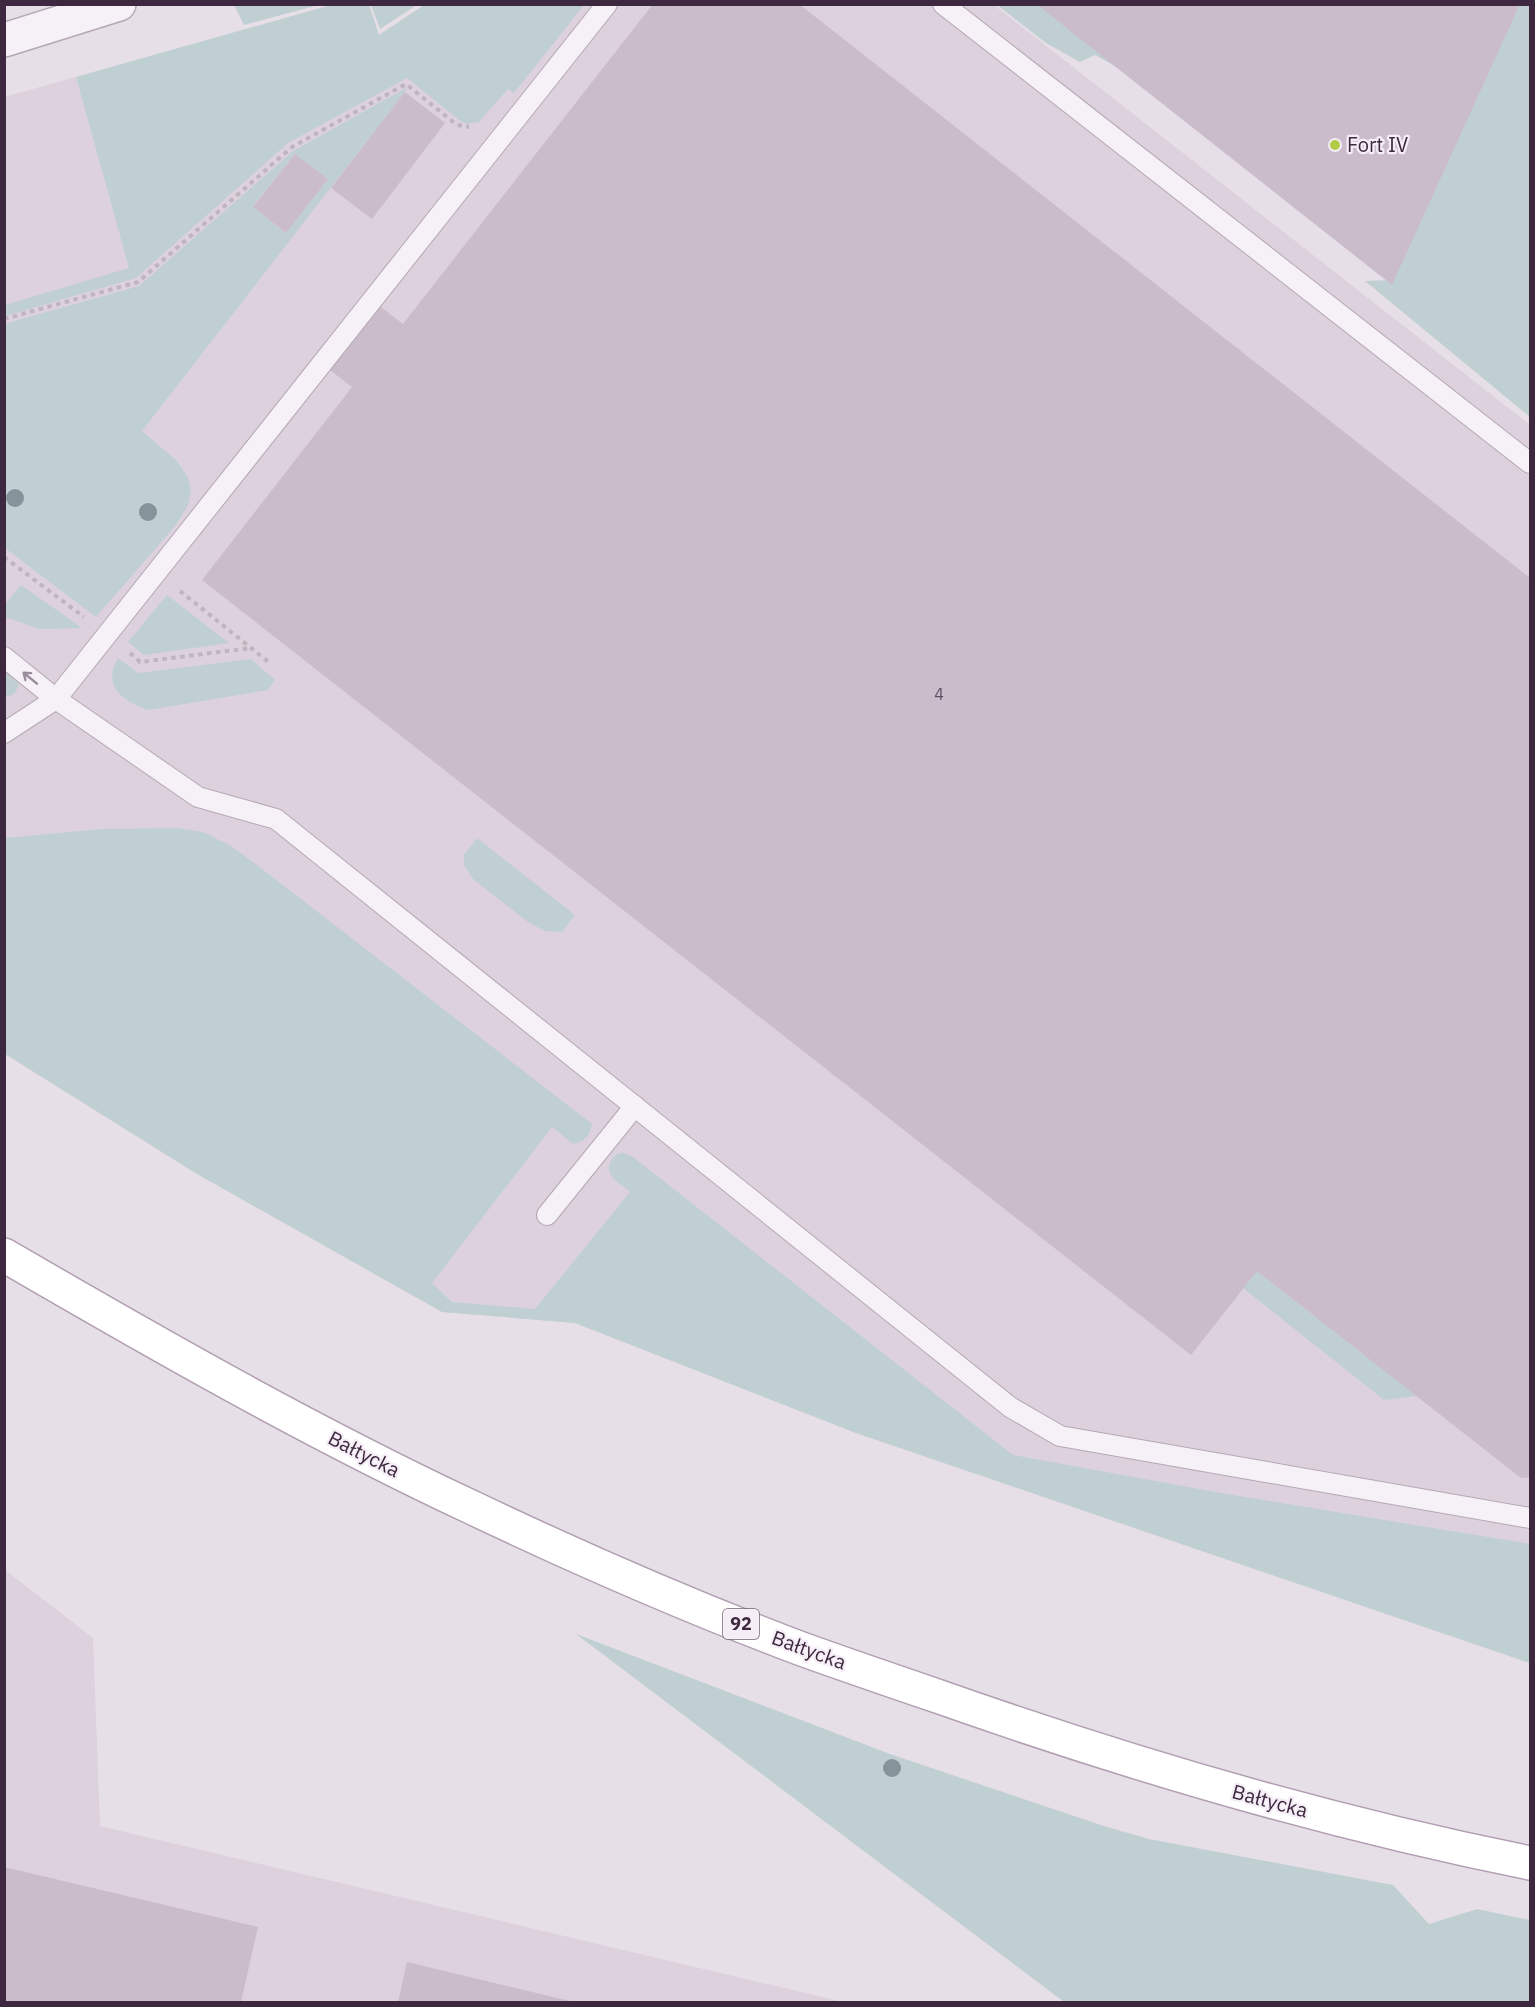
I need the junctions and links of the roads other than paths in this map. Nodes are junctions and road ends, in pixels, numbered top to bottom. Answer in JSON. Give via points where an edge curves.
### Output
{"nodes":[{"id":1,"x":119,"y":4,"type":"edge"},
{"id":2,"x":608,"y":4,"type":"edge"},
{"id":3,"x":944,"y":4,"type":"edge"},
{"id":4,"x":4,"y":40,"type":"edge"},
{"id":5,"x":1530,"y":463,"type":"edge"},
{"id":6,"x":4,"y":657,"type":"edge"},
{"id":7,"x":56,"y":699,"type":"junction"},
{"id":8,"x":4,"y":733,"type":"edge"},
{"id":9,"x":635,"y":1106,"type":"junction"},
{"id":10,"x":547,"y":1215,"type":"dead end"},
{"id":11,"x":4,"y":1255,"type":"edge"},
{"id":12,"x":1530,"y":1518,"type":"edge"},
{"id":13,"x":1530,"y":1863,"type":"edge"}],
"edges":[{"from":1,"to":4,"type":"street"},
{"from":2,"to":7,"type":"lane"},
{"from":3,"to":5,"type":"lane"},
{"from":7,"to":6,"type":"lane","one_way":true},
{"from":7,"to":8,"type":"lane"},
{"from":7,"to":9,"type":"lane","via":[[198,797],[276,819]]},
{"from":9,"to":10,"type":"lane"},
{"from":9,"to":12,"type":"lane","via":[[1010,1407],[1060,1436]]},
{"from":11,"to":13,"type":"main road","name":"Bałtycka","number":"92","via":[[181,1357],[470,1507],[637,1582],[798,1647],[1058,1739],[1195,1780],[1349,1822]]}]}
